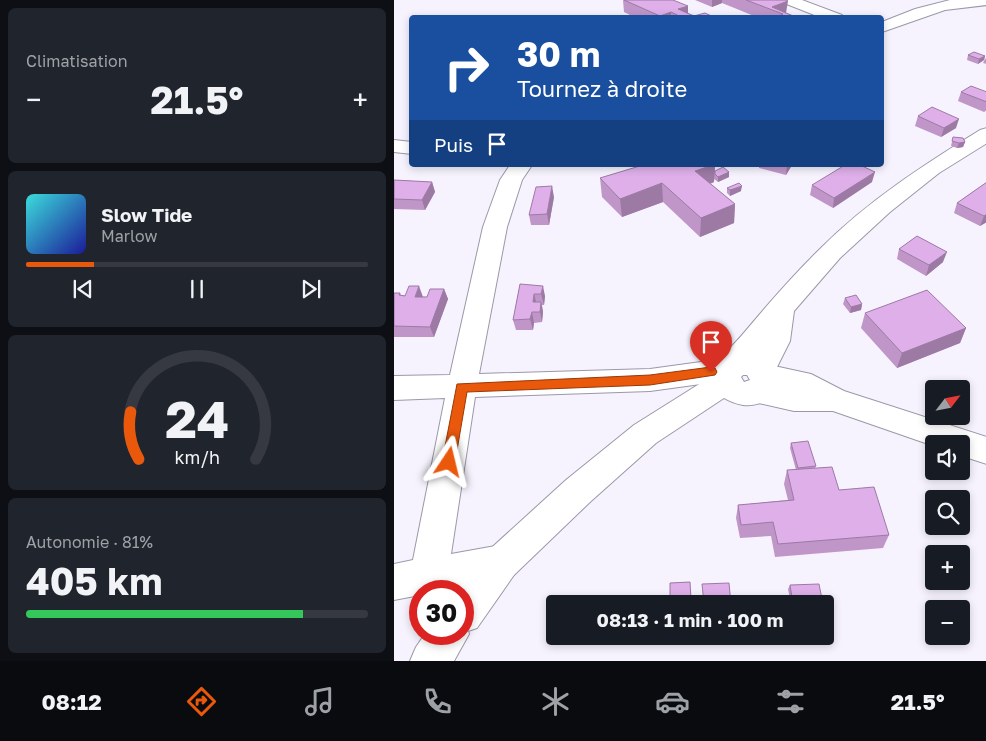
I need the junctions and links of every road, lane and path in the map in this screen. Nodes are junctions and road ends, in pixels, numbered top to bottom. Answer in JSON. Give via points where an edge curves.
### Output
{"nodes":[{"id":1,"x":788,"y":0,"type":"edge"},
{"id":2,"x":986,"y":1,"type":"edge"},
{"id":3,"x":829,"y":15,"type":"edge"},
{"id":4,"x":884,"y":26,"type":"edge"},
{"id":5,"x":986,"y":134,"type":"edge"},
{"id":6,"x":394,"y":146,"type":"edge"},
{"id":7,"x":409,"y":148,"type":"edge"},
{"id":8,"x":520,"y":167,"type":"edge"},
{"id":9,"x":745,"y":375,"type":"junction"},
{"id":10,"x":462,"y":387,"type":"junction"},
{"id":11,"x":394,"y":388,"type":"edge"},
{"id":12,"x":986,"y":451,"type":"edge"},
{"id":13,"x":501,"y":563,"type":"junction"},
{"id":14,"x":429,"y":574,"type":"junction"},
{"id":15,"x":394,"y":582,"type":"edge"},
{"id":16,"x":474,"y":599,"type":"edge"},
{"id":17,"x":441,"y":645,"type":"edge"},
{"id":18,"x":430,"y":661,"type":"edge"}],
"edges":[{"from":1,"to":3,"type":"main road"},
{"from":2,"to":4,"type":"main road","via":[[926,8]]},
{"from":5,"to":9,"type":"main road","via":[[882,207],[831,252],[781,309],[774,352]]},
{"from":6,"to":7,"type":"main road"},
{"from":8,"to":10,"type":"main road","via":[[511,180],[496,227]]},
{"from":9,"to":10,"type":"main road"},
{"from":9,"to":12,"type":"main road","via":[[790,400],[833,399]]},
{"from":9,"to":13,"type":"main road","via":[[645,434]]},
{"from":10,"to":11,"type":"main road"},
{"from":10,"to":14,"type":"main road"},
{"from":13,"to":14,"type":"main road"},
{"from":13,"to":16,"type":"main road"},
{"from":14,"to":15,"type":"main road"},
{"from":17,"to":18,"type":"main road"}]}
